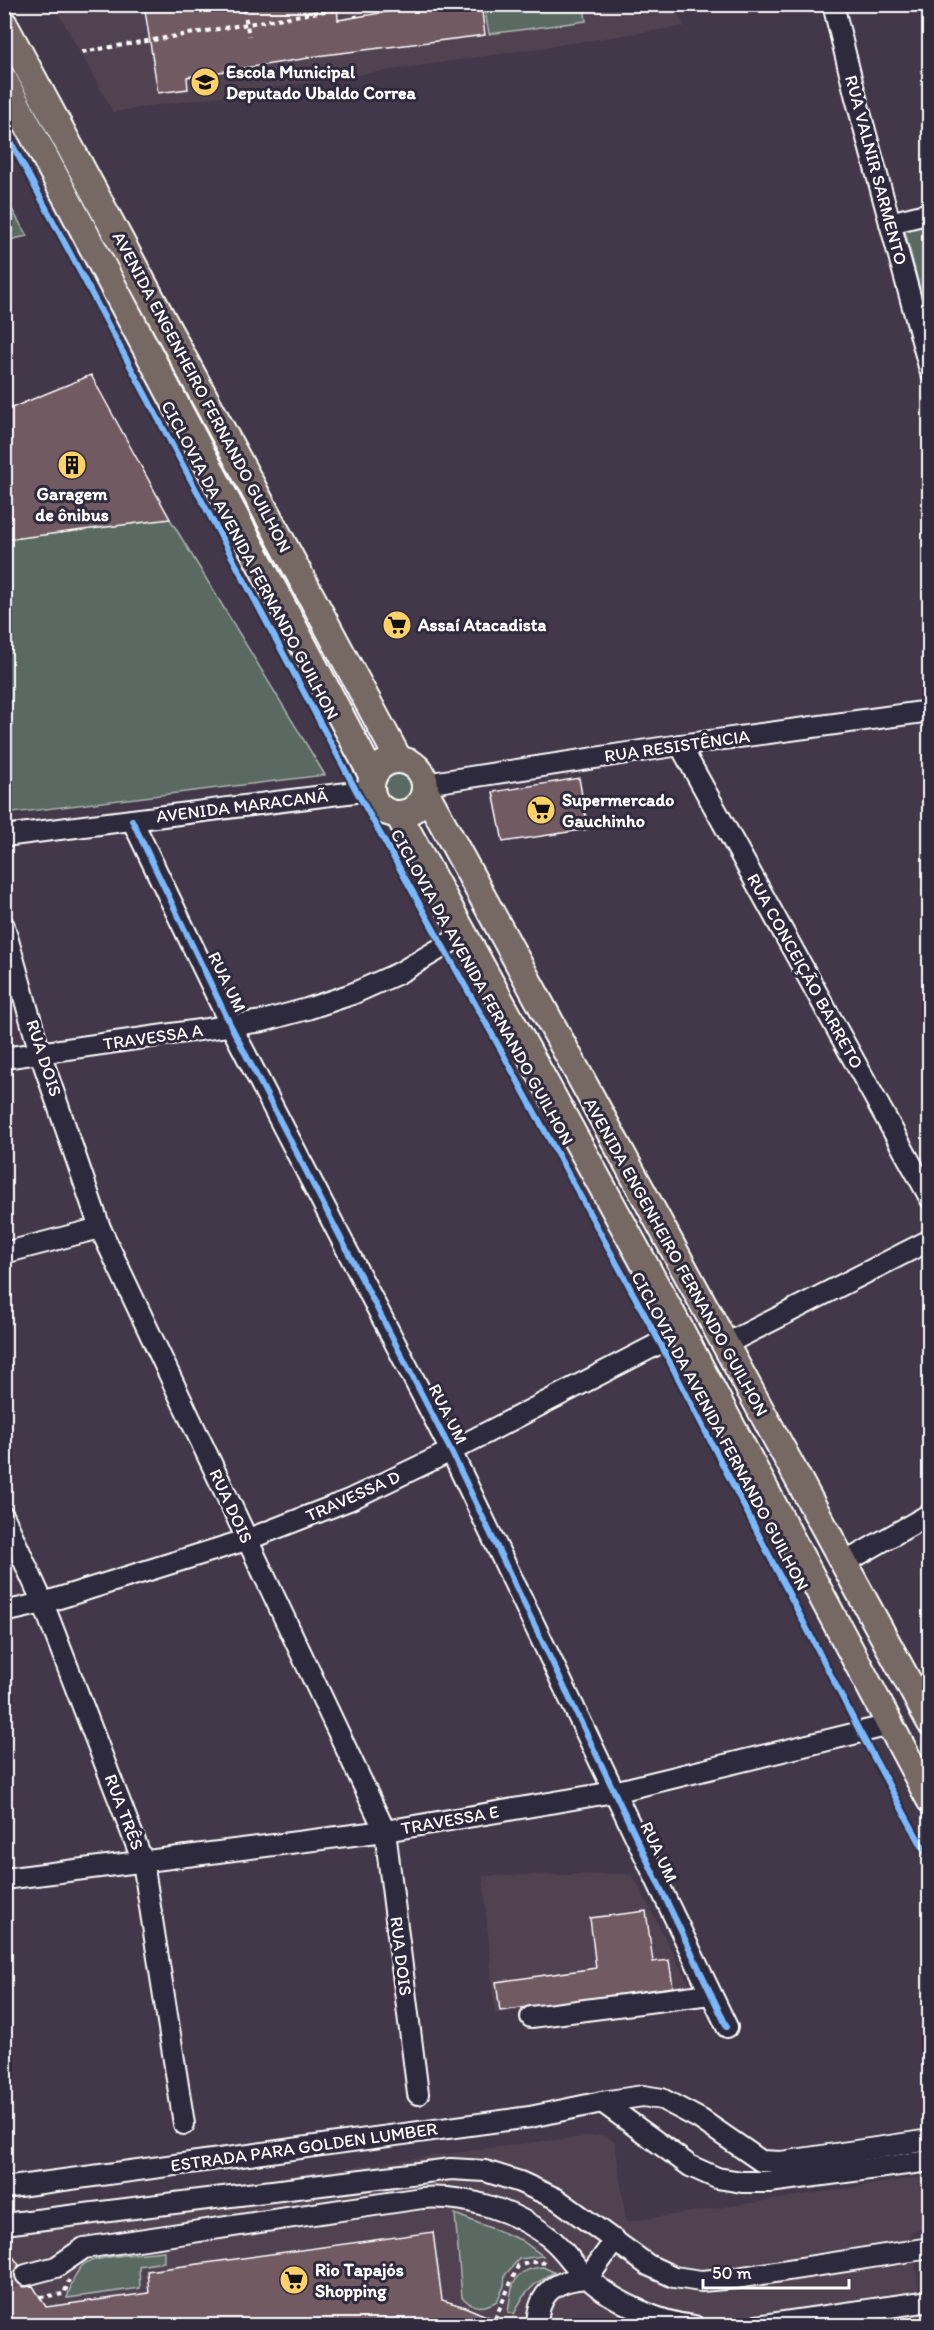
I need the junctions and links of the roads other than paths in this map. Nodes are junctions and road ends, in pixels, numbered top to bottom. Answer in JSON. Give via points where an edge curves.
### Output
{"nodes":[{"id":1,"x":833,"y":4,"type":"edge"},
{"id":2,"x":4,"y":24,"type":"edge"},
{"id":3,"x":4,"y":80,"type":"edge"},
{"id":4,"x":930,"y":213,"type":"edge"},
{"id":5,"x":890,"y":223,"type":"junction"},
{"id":6,"x":930,"y":370,"type":"edge"},
{"id":7,"x":930,"y":711,"type":"edge"},
{"id":8,"x":680,"y":745,"type":"junction"},
{"id":9,"x":399,"y":760,"type":"junction"},
{"id":10,"x":372,"y":783,"type":"junction"},
{"id":11,"x":425,"y":788,"type":"junction"},
{"id":12,"x":398,"y":814,"type":"junction"},
{"id":13,"x":132,"y":820,"type":"junction"},
{"id":14,"x":4,"y":836,"type":"edge"},
{"id":15,"x":4,"y":926,"type":"edge"},
{"id":16,"x":463,"y":935,"type":"junction"},
{"id":17,"x":231,"y":1026,"type":"junction"},
{"id":18,"x":40,"y":1053,"type":"junction"},
{"id":19,"x":4,"y":1058,"type":"edge"},
{"id":20,"x":930,"y":1198,"type":"edge"},
{"id":21,"x":100,"y":1228,"type":"junction"},
{"id":22,"x":930,"y":1240,"type":"edge"},
{"id":23,"x":4,"y":1254,"type":"edge"},
{"id":24,"x":681,"y":1329,"type":"junction"},
{"id":25,"x":724,"y":1345,"type":"junction"},
{"id":26,"x":451,"y":1451,"type":"junction"},
{"id":27,"x":930,"y":1514,"type":"edge"},
{"id":28,"x":4,"y":1517,"type":"edge"},
{"id":29,"x":246,"y":1540,"type":"junction"},
{"id":30,"x":844,"y":1563,"type":"junction"},
{"id":31,"x":43,"y":1603,"type":"junction"},
{"id":32,"x":4,"y":1612,"type":"edge"},
{"id":33,"x":930,"y":1722,"type":"edge"},
{"id":34,"x":890,"y":1725,"type":"junction"},
{"id":35,"x":614,"y":1792,"type":"junction"},
{"id":36,"x":930,"y":1800,"type":"edge"},
{"id":37,"x":385,"y":1831,"type":"junction"},
{"id":38,"x":143,"y":1862,"type":"junction"},
{"id":39,"x":4,"y":1879,"type":"edge"},
{"id":40,"x":710,"y":1994,"type":"junction"},
{"id":41,"x":531,"y":2017,"type":"dead end"},
{"id":42,"x":727,"y":2027,"type":"dead end"},
{"id":43,"x":418,"y":2094,"type":"dead end"},
{"id":44,"x":602,"y":2102,"type":"junction"},
{"id":45,"x":184,"y":2124,"type":"dead end"},
{"id":46,"x":930,"y":2140,"type":"edge"},
{"id":47,"x":761,"y":2161,"type":"junction"},
{"id":48,"x":930,"y":2161,"type":"edge"},
{"id":49,"x":754,"y":2182,"type":"junction"},
{"id":50,"x":4,"y":2188,"type":"edge"},
{"id":51,"x":4,"y":2224,"type":"edge"},
{"id":52,"x":615,"y":2240,"type":"junction"},
{"id":53,"x":930,"y":2248,"type":"edge"},
{"id":54,"x":26,"y":2275,"type":"tunnel mouth"},
{"id":55,"x":588,"y":2278,"type":"junction"},
{"id":56,"x":930,"y":2301,"type":"edge"},
{"id":57,"x":537,"y":2325,"type":"edge"},
{"id":58,"x":694,"y":2325,"type":"edge"},
{"id":59,"x":757,"y":2325,"type":"edge"}],
"edges":[{"from":1,"to":5,"type":"street","name":"RUA VALNIR SARMENTO"},
{"from":2,"to":9,"type":"main road","name":"AVENIDA ENGENHEIRO FERNANDO GUILHON"},
{"from":3,"to":10,"type":"main road","name":"AVENIDA ENGENHEIRO FERNANDO GUILHON"},
{"from":4,"to":5,"type":"street"},
{"from":5,"to":6,"type":"street","name":"RUA VALNIR SARMENTO"},
{"from":7,"to":8,"type":"street","name":"RUA RESISTÊNCIA"},
{"from":8,"to":11,"type":"street","name":"RUA RESISTÊNCIA"},
{"from":8,"to":20,"type":"street","name":"RUA CONCEIÇÃO BARRETO"},
{"from":9,"to":10,"type":"main road","via":[[381,766]]},
{"from":9,"to":11,"type":"main road","name":"AVENIDA ENGENHEIRO FERNANDO GUILHON","via":[[416,767]]},
{"from":10,"to":12,"type":"main road","name":"AVENIDA ENGENHEIRO FERNANDO GUILHON","via":[[380,807]]},
{"from":10,"to":13,"type":"street","name":"AVENIDA MARACANÃ"},
{"from":11,"to":12,"type":"main road","via":[[416,808]]},
{"from":11,"to":25,"type":"main road","name":"AVENIDA ENGENHEIRO FERNANDO GUILHON"},
{"from":12,"to":16,"type":"main road","name":"AVENIDA ENGENHEIRO FERNANDO GUILHON"},
{"from":13,"to":14,"type":"street","name":"AVENIDA MARACANÃ"},
{"from":13,"to":17,"type":"street","name":"RUA UM"},
{"from":15,"to":18,"type":"street","name":"RUA DOIS"},
{"from":16,"to":17,"type":"street","name":"TRAVESSA A","via":[[399,973],[352,994],[263,1021]]},
{"from":16,"to":24,"type":"main road","name":"AVENIDA ENGENHEIRO FERNANDO GUILHON"},
{"from":17,"to":18,"type":"street","name":"TRAVESSA A"},
{"from":17,"to":26,"type":"street","name":"RUA UM"},
{"from":18,"to":19,"type":"street","name":"TRAVESSA A"},
{"from":18,"to":21,"type":"street","name":"RUA DOIS"},
{"from":21,"to":23,"type":"street"},
{"from":21,"to":29,"type":"street","name":"RUA DOIS"},
{"from":22,"to":25,"type":"street"},
{"from":24,"to":26,"type":"street","name":"TRAVESSA D"},
{"from":24,"to":34,"type":"main road","name":"AVENIDA ENGENHEIRO FERNANDO GUILHON"},
{"from":25,"to":30,"type":"main road","name":"AVENIDA ENGENHEIRO FERNANDO GUILHON"},
{"from":26,"to":29,"type":"street","name":"TRAVESSA D","via":[[349,1500]]},
{"from":26,"to":35,"type":"street","name":"RUA UM"},
{"from":27,"to":30,"type":"street"},
{"from":28,"to":31,"type":"street","name":"RUA TRÊS"},
{"from":29,"to":31,"type":"street","name":"TRAVESSA D"},
{"from":29,"to":37,"type":"street","name":"RUA DOIS"},
{"from":30,"to":33,"type":"main road","name":"AVENIDA ENGENHEIRO FERNANDO GUILHON"},
{"from":31,"to":32,"type":"street","name":"TRAVESSA D"},
{"from":31,"to":38,"type":"street","name":"RUA TRÊS"},
{"from":34,"to":35,"type":"street","name":"TRAVESSA E"},
{"from":34,"to":36,"type":"main road","name":"AVENIDA ENGENHEIRO FERNANDO GUILHON"},
{"from":35,"to":37,"type":"street","name":"TRAVESSA E"},
{"from":35,"to":40,"type":"street","name":"RUA UM"},
{"from":37,"to":38,"type":"street","name":"TRAVESSA E"},
{"from":37,"to":43,"type":"street","name":"RUA DOIS"},
{"from":38,"to":39,"type":"street","name":"TRAVESSA E"},
{"from":38,"to":45,"type":"street","name":"RUA TRÊS"},
{"from":40,"to":41,"type":"street"},
{"from":40,"to":42,"type":"street","name":"RUA UM"},
{"from":44,"to":47,"type":"street","name":"ESTRADA PARA GOLDEN LUMBER","via":[[643,2096],[662,2099],[700,2119]]},
{"from":44,"to":49,"type":"street","via":[[690,2166],[717,2178]]},
{"from":44,"to":50,"type":"street","name":"ESTRADA PARA GOLDEN LUMBER","via":[[530,2117]]},
{"from":46,"to":47,"type":"street","via":[[781,2162]]},
{"from":47,"to":49,"type":"street"},
{"from":48,"to":49,"type":"street"},
{"from":51,"to":52,"type":"street","via":[[451,2169],[485,2171],[520,2182],[557,2199]]},
{"from":52,"to":53,"type":"street","via":[[648,2265],[674,2277],[701,2281]]},
{"from":52,"to":55,"type":"street"},
{"from":54,"to":55,"type":"street","via":[[56,2266],[84,2248],[446,2196],[513,2216],[550,2238]]},
{"from":55,"to":57,"type":"street","via":[[558,2283],[539,2308]]},
{"from":55,"to":58,"type":"street","via":[[651,2316]]},
{"from":56,"to":59,"type":"street"}]}
